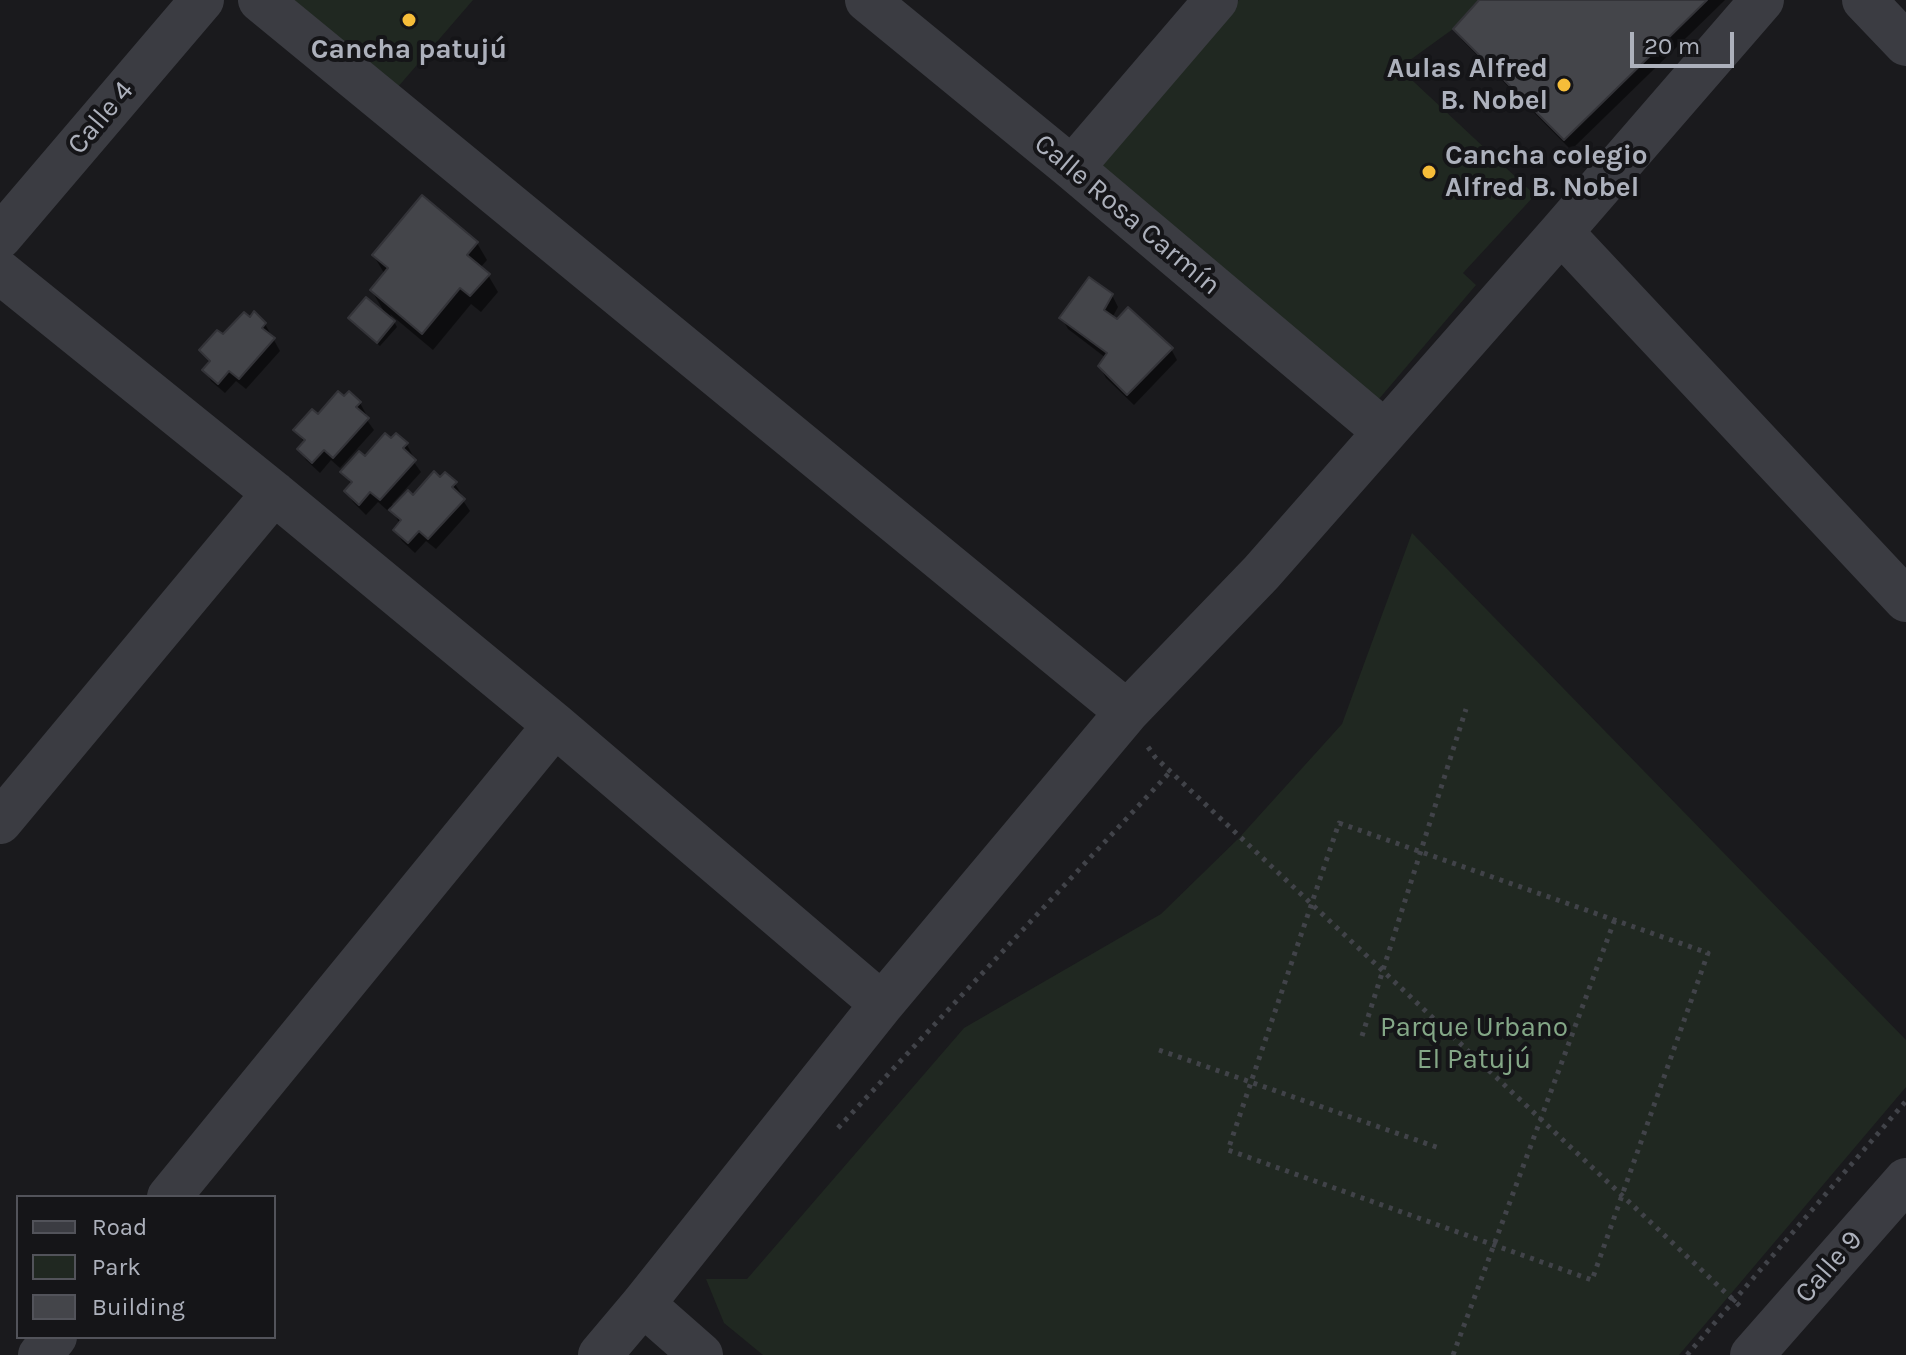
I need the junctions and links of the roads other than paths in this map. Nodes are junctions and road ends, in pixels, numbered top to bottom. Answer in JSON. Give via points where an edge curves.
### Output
{"nodes":[{"id":1,"x":202,"y":0,"type":"edge"},
{"id":2,"x":260,"y":0,"type":"edge"},
{"id":3,"x":867,"y":0,"type":"edge"},
{"id":4,"x":1216,"y":0,"type":"edge"},
{"id":5,"x":1762,"y":0,"type":"edge"},
{"id":6,"x":1864,"y":0,"type":"edge"},
{"id":7,"x":1906,"y":44,"type":"edge"},
{"id":8,"x":1072,"y":168,"type":"junction"},
{"id":9,"x":1561,"y":232,"type":"junction"},
{"id":10,"x":0,"y":237,"type":"edge"},
{"id":11,"x":0,"y":272,"type":"edge"},
{"id":12,"x":1385,"y":432,"type":"junction"},
{"id":13,"x":274,"y":493,"type":"junction"},
{"id":14,"x":1906,"y":600,"type":"edge"},
{"id":15,"x":1127,"y":712,"type":"junction"},
{"id":16,"x":555,"y":725,"type":"junction"},
{"id":17,"x":0,"y":822,"type":"edge"},
{"id":18,"x":882,"y":1004,"type":"junction"},
{"id":19,"x":1906,"y":1180,"type":"edge"},
{"id":20,"x":171,"y":1195,"type":"edge"},
{"id":21,"x":643,"y":1304,"type":"junction"},
{"id":22,"x":53,"y":1339,"type":"edge"},
{"id":23,"x":1761,"y":1345,"type":"edge"},
{"id":24,"x":40,"y":1355,"type":"edge"},
{"id":25,"x":600,"y":1355,"type":"edge"},
{"id":26,"x":701,"y":1355,"type":"edge"}],
"edges":[{"from":1,"to":10,"type":"street","name":"Calle 4"},
{"from":2,"to":15,"type":"street"},
{"from":3,"to":8,"type":"street","name":"Calle Rosa Carmín"},
{"from":4,"to":8,"type":"street"},
{"from":5,"to":9,"type":"street"},
{"from":6,"to":7,"type":"street"},
{"from":8,"to":12,"type":"street","name":"Calle Rosa Carmín"},
{"from":9,"to":12,"type":"street"},
{"from":9,"to":14,"type":"street"},
{"from":11,"to":13,"type":"street"},
{"from":12,"to":15,"type":"street","via":[[1261,573]]},
{"from":13,"to":16,"type":"street"},
{"from":13,"to":17,"type":"street"},
{"from":15,"to":18,"type":"street"},
{"from":16,"to":18,"type":"street"},
{"from":16,"to":20,"type":"street"},
{"from":18,"to":21,"type":"street"},
{"from":19,"to":23,"type":"street","name":"Calle 9"},
{"from":21,"to":25,"type":"street"},
{"from":21,"to":26,"type":"street"},
{"from":22,"to":24,"type":"street"}]}
